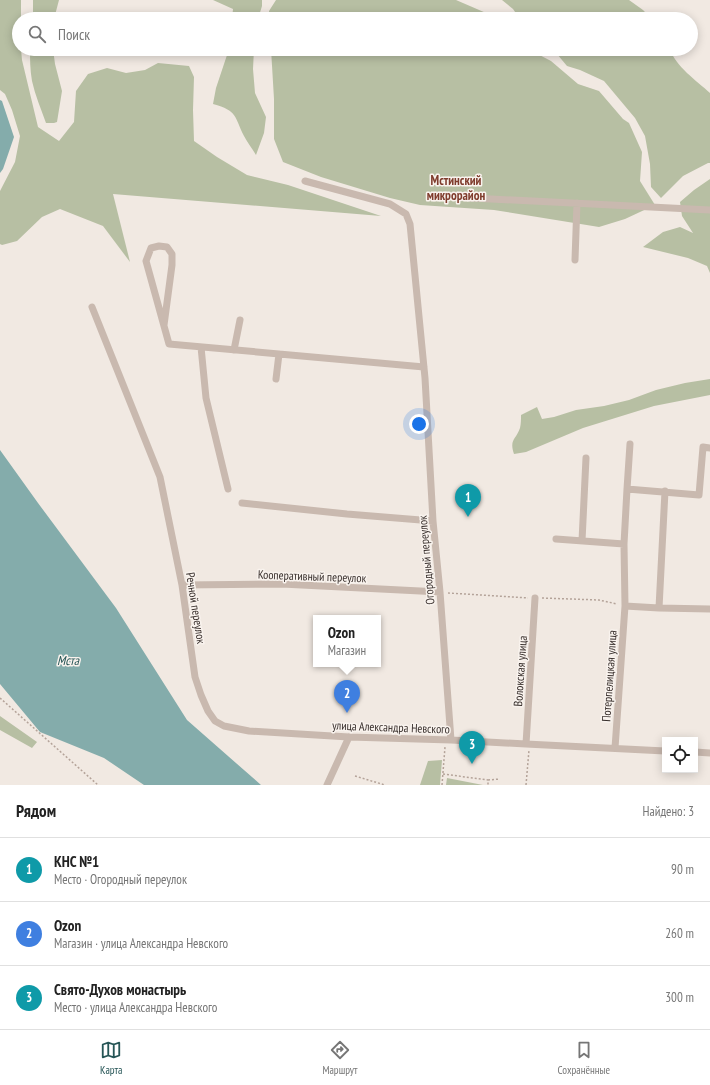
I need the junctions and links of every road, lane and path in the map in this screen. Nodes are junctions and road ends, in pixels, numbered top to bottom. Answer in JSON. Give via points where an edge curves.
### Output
{"nodes":[{"id":1,"x":305,"y":181,"type":"dead end"},
{"id":2,"x":453,"y":197,"type":"dead end"},
{"id":3,"x":576,"y":203,"type":"junction"},
{"id":4,"x":710,"y":210,"type":"edge"},
{"id":5,"x":575,"y":260,"type":"dead end"},
{"id":6,"x":92,"y":307,"type":"dead end"},
{"id":7,"x":240,"y":320,"type":"dead end"},
{"id":8,"x":164,"y":325,"type":"junction"},
{"id":9,"x":201,"y":347,"type":"junction"},
{"id":10,"x":234,"y":350,"type":"junction"},
{"id":11,"x":279,"y":354,"type":"junction"},
{"id":12,"x":424,"y":367,"type":"junction"},
{"id":13,"x":276,"y":379,"type":"dead end"},
{"id":14,"x":630,"y":444,"type":"dead end"},
{"id":15,"x":710,"y":448,"type":"edge"},
{"id":16,"x":586,"y":458,"type":"dead end"},
{"id":17,"x":228,"y":489,"type":"dead end"},
{"id":18,"x":628,"y":489,"type":"junction"},
{"id":19,"x":665,"y":492,"type":"junction"},
{"id":20,"x":242,"y":503,"type":"dead end"},
{"id":21,"x":433,"y":521,"type":"junction"},
{"id":22,"x":556,"y":538,"type":"dead end"},
{"id":23,"x":582,"y":540,"type":"junction"},
{"id":24,"x":624,"y":544,"type":"junction"},
{"id":25,"x":182,"y":585,"type":"junction"},
{"id":26,"x":440,"y":592,"type":"junction"},
{"id":27,"x":535,"y":598,"type":"dead end"},
{"id":28,"x":625,"y":606,"type":"junction"},
{"id":29,"x":659,"y":608,"type":"junction"},
{"id":30,"x":710,"y":609,"type":"edge"},
{"id":31,"x":195,"y":677,"type":"joint"},
{"id":32,"x":0,"y":698,"type":"edge"},
{"id":33,"x":350,"y":737,"type":"junction"},
{"id":34,"x":448,"y":740,"type":"junction"},
{"id":35,"x":528,"y":744,"type":"junction"},
{"id":36,"x":615,"y":748,"type":"junction"},
{"id":37,"x":662,"y":751,"type":"edge"},
{"id":38,"x":698,"y":752,"type":"edge"},
{"id":39,"x":710,"y":753,"type":"edge"},
{"id":40,"x":443,"y":774,"type":"junction"},
{"id":41,"x":356,"y":776,"type":"dead end"},
{"id":42,"x":500,"y":779,"type":"dead end"},
{"id":43,"x":488,"y":780,"type":"junction"},
{"id":44,"x":98,"y":785,"type":"edge"},
{"id":45,"x":327,"y":785,"type":"edge"},
{"id":46,"x":385,"y":785,"type":"edge"},
{"id":47,"x":442,"y":785,"type":"edge"},
{"id":48,"x":488,"y":785,"type":"edge"},
{"id":49,"x":526,"y":785,"type":"edge"}],
"edges":[{"from":1,"to":12,"type":"street","name":"Огородный переулок","via":[[390,204],[406,214],[410,224]]},
{"from":2,"to":3,"type":"street"},
{"from":3,"to":4,"type":"street"},
{"from":3,"to":5,"type":"street"},
{"from":6,"to":25,"type":"street","name":"Речной переулок","via":[[160,477]]},
{"from":7,"to":10,"type":"street"},
{"from":8,"to":8,"type":"street","via":[[146,261],[151,248],[159,246],[167,247],[172,254]]},
{"from":8,"to":9,"type":"street","via":[[169,344]]},
{"from":9,"to":10,"type":"street"},
{"from":9,"to":17,"type":"street","via":[[206,398]]},
{"from":10,"to":11,"type":"street"},
{"from":11,"to":12,"type":"street"},
{"from":11,"to":13,"type":"street"},
{"from":12,"to":21,"type":"street","name":"Огородный переулок"},
{"from":14,"to":18,"type":"street","name":"Потерпелицкая улица"},
{"from":15,"to":19,"type":"street","via":[[703,447],[699,495]]},
{"from":16,"to":23,"type":"street"},
{"from":18,"to":19,"type":"street"},
{"from":18,"to":24,"type":"street","name":"Потерпелицкая улица"},
{"from":19,"to":29,"type":"street"},
{"from":20,"to":21,"type":"street"},
{"from":21,"to":26,"type":"street","name":"Огородный переулок"},
{"from":22,"to":23,"type":"street"},
{"from":23,"to":24,"type":"street"},
{"from":24,"to":28,"type":"street","name":"Потерпелицкая улица"},
{"from":25,"to":26,"type":"street","name":"Кооперативный переулок","via":[[282,584]]},
{"from":25,"to":31,"type":"street","name":"Речной переулок"},
{"from":26,"to":34,"type":"street","name":"Огородный переулок"},
{"from":27,"to":35,"type":"street","name":"Волокская улица"},
{"from":28,"to":29,"type":"street"},
{"from":28,"to":36,"type":"street","name":"Потерпелицкая улица"},
{"from":29,"to":30,"type":"street"},
{"from":31,"to":33,"type":"street","name":"улица Александра Невского","via":[[208,711],[224,726],[249,732]]},
{"from":32,"to":44,"type":"path"},
{"from":33,"to":34,"type":"street","name":"улица Александра Невского"},
{"from":33,"to":45,"type":"street"},
{"from":34,"to":35,"type":"street","name":"улица Александра Невского"},
{"from":34,"to":40,"type":"path"},
{"from":35,"to":36,"type":"street","name":"улица Александра Невского"},
{"from":35,"to":49,"type":"path"},
{"from":36,"to":37,"type":"street","name":"улица Александра Невского"},
{"from":38,"to":39,"type":"street"},
{"from":40,"to":43,"type":"path"},
{"from":40,"to":47,"type":"path"},
{"from":41,"to":46,"type":"path"},
{"from":42,"to":43,"type":"path"},
{"from":43,"to":48,"type":"path"}]}
